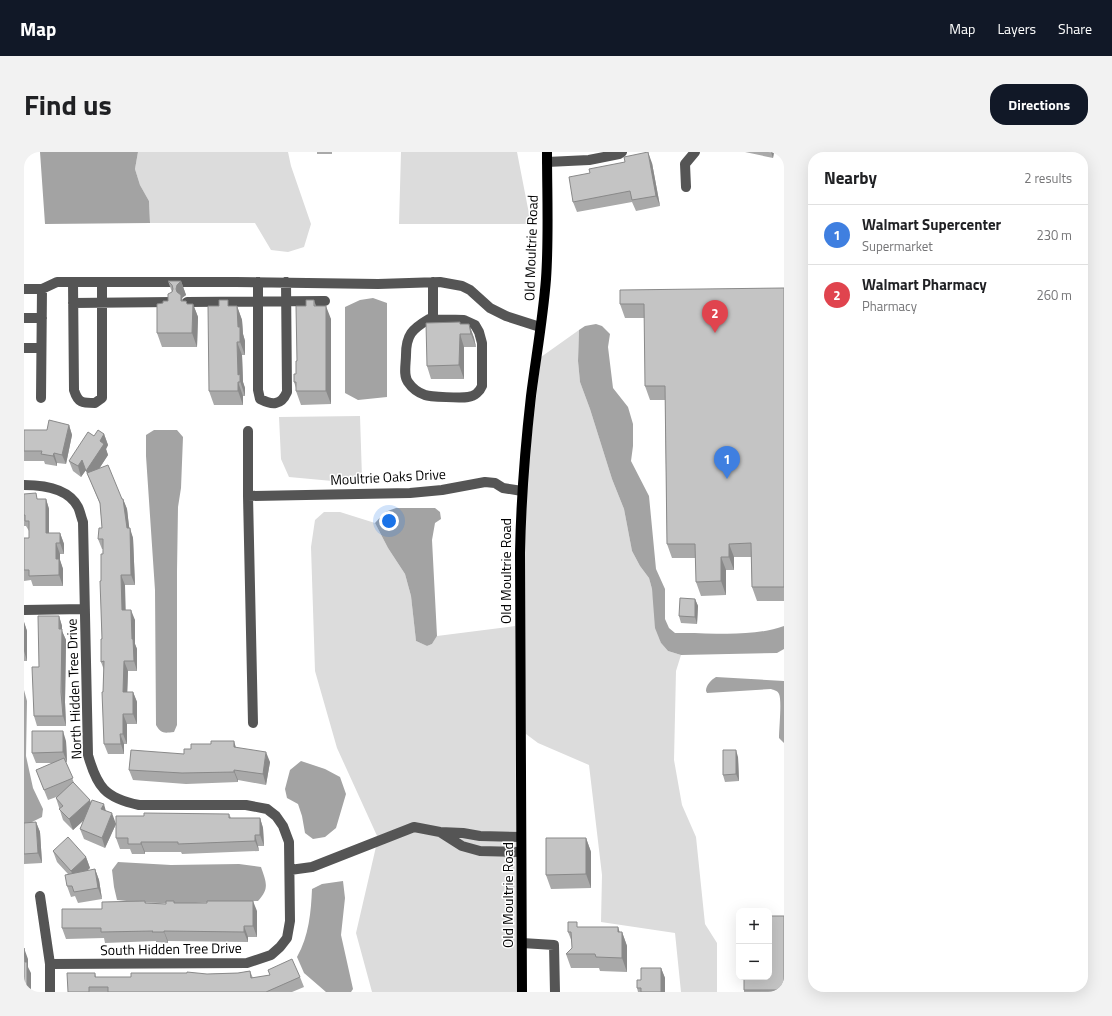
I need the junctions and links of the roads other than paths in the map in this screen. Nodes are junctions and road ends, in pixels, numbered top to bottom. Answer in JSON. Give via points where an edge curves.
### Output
{"nodes":[{"id":1,"x":622,"y":152,"type":"edge"},
{"id":2,"x":696,"y":152,"type":"edge"},
{"id":3,"x":547,"y":157,"type":"edge"},
{"id":4,"x":686,"y":187,"type":"dead end"},
{"id":5,"x":73,"y":282,"type":"junction"},
{"id":6,"x":102,"y":282,"type":"junction"},
{"id":7,"x":258,"y":282,"type":"junction"},
{"id":8,"x":286,"y":282,"type":"junction"},
{"id":9,"x":434,"y":282,"type":"junction"},
{"id":10,"x":24,"y":289,"type":"edge"},
{"id":11,"x":42,"y":289,"type":"junction"},
{"id":12,"x":286,"y":301,"type":"junction"},
{"id":13,"x":325,"y":301,"type":"dead end"},
{"id":14,"x":172,"y":302,"type":"edge"},
{"id":15,"x":187,"y":302,"type":"edge"},
{"id":16,"x":259,"y":302,"type":"junction"},
{"id":17,"x":73,"y":303,"type":"junction"},
{"id":18,"x":102,"y":303,"type":"junction"},
{"id":19,"x":24,"y":318,"type":"edge"},
{"id":20,"x":42,"y":318,"type":"junction"},
{"id":21,"x":433,"y":319,"type":"junction"},
{"id":22,"x":540,"y":327,"type":"junction"},
{"id":23,"x":24,"y":348,"type":"edge"},
{"id":24,"x":42,"y":348,"type":"junction"},
{"id":25,"x":41,"y":398,"type":"dead end"},
{"id":26,"x":248,"y":431,"type":"dead end"},
{"id":27,"x":24,"y":485,"type":"edge"},
{"id":28,"x":522,"y":491,"type":"junction"},
{"id":29,"x":248,"y":496,"type":"junction"},
{"id":30,"x":85,"y":608,"type":"junction"},
{"id":31,"x":24,"y":610,"type":"edge"},
{"id":32,"x":253,"y":723,"type":"dead end"},
{"id":33,"x":440,"y":832,"type":"junction"},
{"id":34,"x":521,"y":837,"type":"junction"},
{"id":35,"x":521,"y":852,"type":"junction"},
{"id":36,"x":290,"y":870,"type":"junction"},
{"id":37,"x":40,"y":896,"type":"dead end"},
{"id":38,"x":522,"y":943,"type":"junction"},
{"id":39,"x":50,"y":964,"type":"junction"},
{"id":40,"x":50,"y":992,"type":"edge"},
{"id":41,"x":522,"y":992,"type":"edge"},
{"id":42,"x":555,"y":992,"type":"edge"}],
"edges":[{"from":1,"to":3,"type":"street","via":[[589,160]]},
{"from":2,"to":4,"type":"street","via":[[685,164]]},
{"from":3,"to":22,"type":"main road","name":"Old Moultrie Road","via":[[548,243]]},
{"from":5,"to":6,"type":"street"},
{"from":5,"to":11,"type":"street","via":[[58,282]]},
{"from":5,"to":17,"type":"street"},
{"from":6,"to":7,"type":"street"},
{"from":6,"to":18,"type":"street"},
{"from":7,"to":8,"type":"street"},
{"from":7,"to":16,"type":"street"},
{"from":8,"to":9,"type":"street"},
{"from":8,"to":12,"type":"street"},
{"from":9,"to":21,"type":"street"},
{"from":9,"to":22,"type":"street","via":[[462,286],[490,308]]},
{"from":10,"to":11,"type":"street"},
{"from":11,"to":20,"type":"street"},
{"from":12,"to":13,"type":"street"},
{"from":12,"to":16,"type":"street"},
{"from":12,"to":16,"type":"street","via":[[286,392],[284,399],[277,403],[268,403],[260,399],[258,390]]},
{"from":14,"to":18,"type":"street"},
{"from":15,"to":16,"type":"street"},
{"from":17,"to":18,"type":"street"},
{"from":17,"to":18,"type":"street","via":[[74,390],[76,398],[82,403],[96,403],[102,398]]},
{"from":19,"to":20,"type":"street"},
{"from":20,"to":24,"type":"street"},
{"from":21,"to":21,"type":"street","via":[[464,320],[475,324],[482,342],[482,386],[476,394],[468,397],[426,396],[408,382],[405,376],[408,337],[420,324]]},
{"from":22,"to":28,"type":"main road","name":"Old Moultrie Road"},
{"from":23,"to":24,"type":"street"},
{"from":24,"to":25,"type":"street"},
{"from":26,"to":29,"type":"street"},
{"from":27,"to":30,"type":"street","name":"North Hidden Tree Drive","via":[[41,485],[69,495],[78,506],[83,522]]},
{"from":28,"to":29,"type":"street","name":"Moultrie Oaks Drive","via":[[485,482],[426,492]]},
{"from":28,"to":34,"type":"main road","name":"Old Moultrie Road"},
{"from":29,"to":32,"type":"street"},
{"from":30,"to":31,"type":"street"},
{"from":30,"to":36,"type":"street","name":"North Hidden Tree Drive","via":[[88,755],[102,788],[114,797],[139,805],[246,805],[267,809],[283,826],[289,842]]},
{"from":33,"to":34,"type":"street"},
{"from":33,"to":35,"type":"street","via":[[462,846],[480,851]]},
{"from":33,"to":36,"type":"street","via":[[414,827],[312,867]]},
{"from":34,"to":35,"type":"main road","name":"Old Moultrie Road"},
{"from":35,"to":38,"type":"main road","name":"Old Moultrie Road"},
{"from":36,"to":39,"type":"street","name":"South Hidden Tree Drive","via":[[290,921],[287,938],[271,955],[247,963]]},
{"from":37,"to":39,"type":"street"},
{"from":38,"to":41,"type":"main road","name":"Old Moultrie Road"},
{"from":38,"to":42,"type":"street","via":[[554,945]]},
{"from":39,"to":40,"type":"street"}]}
